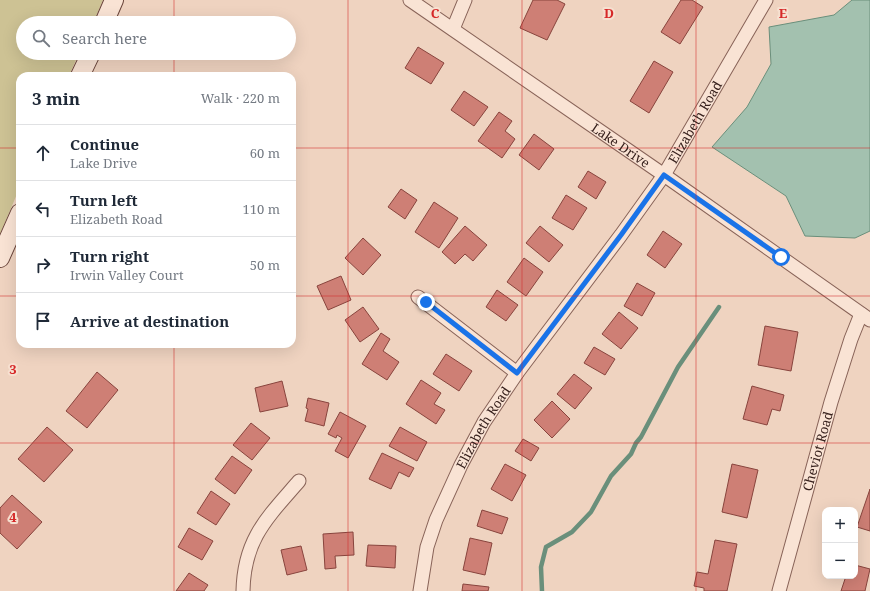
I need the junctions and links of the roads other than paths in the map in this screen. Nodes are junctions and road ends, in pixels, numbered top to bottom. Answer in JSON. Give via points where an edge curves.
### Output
{"nodes":[{"id":1,"x":114,"y":0,"type":"edge"},
{"id":2,"x":410,"y":0,"type":"edge"},
{"id":3,"x":466,"y":0,"type":"edge"},
{"id":4,"x":766,"y":0,"type":"edge"},
{"id":5,"x":107,"y":16,"type":"edge"},
{"id":6,"x":452,"y":29,"type":"junction"},
{"id":7,"x":88,"y":60,"type":"edge"},
{"id":8,"x":82,"y":72,"type":"edge"},
{"id":9,"x":664,"y":175,"type":"junction"},
{"id":10,"x":16,"y":222,"type":"edge"},
{"id":11,"x":0,"y":258,"type":"edge"},
{"id":12,"x":418,"y":297,"type":"dead end"},
{"id":13,"x":866,"y":317,"type":"edge"},
{"id":14,"x":517,"y":373,"type":"junction"},
{"id":15,"x":299,"y":481,"type":"dead end"},
{"id":16,"x":244,"y":591,"type":"edge"},
{"id":17,"x":420,"y":591,"type":"edge"},
{"id":18,"x":779,"y":591,"type":"edge"}],
"edges":[{"from":1,"to":5,"type":"main road"},
{"from":2,"to":6,"type":"street","name":"Lake Drive"},
{"from":3,"to":6,"type":"street"},
{"from":4,"to":9,"type":"street","name":"Elizabeth Road"},
{"from":6,"to":9,"type":"street","name":"Lake Drive"},
{"from":7,"to":8,"type":"main road"},
{"from":9,"to":13,"type":"street","name":"Lake Drive"},
{"from":9,"to":14,"type":"street","name":"Elizabeth Road"},
{"from":10,"to":11,"type":"main road"},
{"from":12,"to":14,"type":"street"},
{"from":13,"to":18,"type":"street","name":"Cheviot Road","via":[[851,339]]},
{"from":14,"to":17,"type":"street","name":"Elizabeth Road","via":[[480,428],[436,520],[427,548]]},
{"from":15,"to":16,"type":"street","via":[[259,529],[249,550]]}]}
